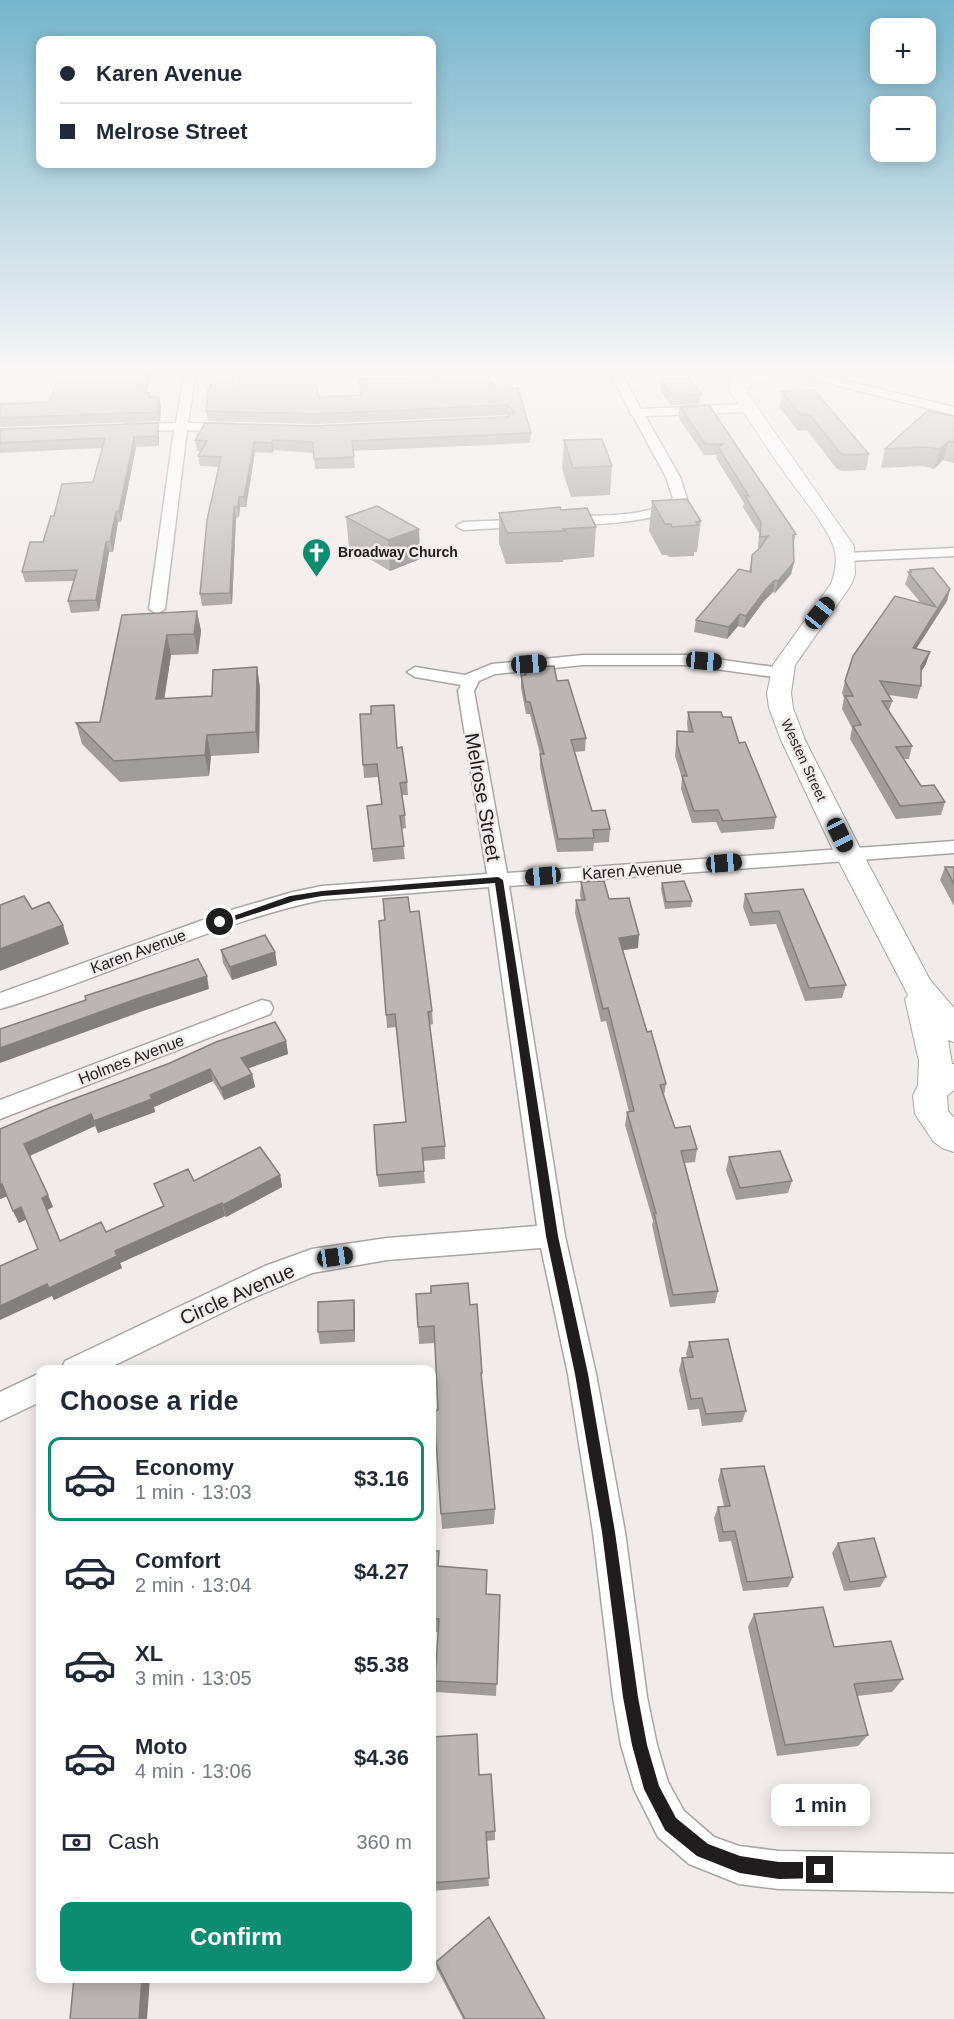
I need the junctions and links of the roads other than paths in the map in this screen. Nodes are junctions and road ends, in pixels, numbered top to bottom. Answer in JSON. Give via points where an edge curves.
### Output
{"nodes":[{"id":1,"x":176,"y":463,"type":"edge"},
{"id":2,"x":663,"y":463,"type":"edge"},
{"id":3,"x":788,"y":463,"type":"edge"},
{"id":4,"x":463,"y":526,"type":"dead end"},
{"id":5,"x":954,"y":552,"type":"edge"},
{"id":6,"x":846,"y":556,"type":"junction"},
{"id":7,"x":157,"y":609,"type":"dead end"},
{"id":8,"x":415,"y":672,"type":"dead end"},
{"id":9,"x":781,"y":673,"type":"junction"},
{"id":10,"x":470,"y":681,"type":"junction"},
{"id":11,"x":954,"y":847,"type":"edge"},
{"id":12,"x":849,"y":854,"type":"junction"},
{"id":13,"x":498,"y":880,"type":"junction"},
{"id":14,"x":918,"y":986,"type":"junction"},
{"id":15,"x":0,"y":1001,"type":"edge"},
{"id":16,"x":262,"y":1008,"type":"dead end"},
{"id":17,"x":954,"y":1030,"type":"edge"},
{"id":18,"x":945,"y":1080,"type":"edge"},
{"id":19,"x":0,"y":1110,"type":"edge"},
{"id":20,"x":954,"y":1138,"type":"edge"},
{"id":21,"x":552,"y":1236,"type":"junction"},
{"id":22,"x":85,"y":1365,"type":"edge"},
{"id":23,"x":36,"y":1389,"type":"edge"},
{"id":24,"x":0,"y":1407,"type":"edge"},
{"id":25,"x":954,"y":1873,"type":"edge"}],
"edges":[{"from":1,"to":7,"type":"street"},
{"from":2,"to":4,"type":"street","via":[[679,493],[674,507],[646,514]]},
{"from":3,"to":6,"type":"street","via":[[824,514]]},
{"from":5,"to":6,"type":"street"},
{"from":6,"to":9,"type":"street","name":"Westen Street","via":[[841,585],[793,648]]},
{"from":8,"to":10,"type":"street"},
{"from":9,"to":10,"type":"street","via":[[721,663],[627,659],[513,665],[484,671]]},
{"from":9,"to":12,"type":"street","name":"Westen Street","via":[[781,708],[793,740]]},
{"from":10,"to":13,"type":"street","name":"Melrose Street","via":[[466,691],[468,713]]},
{"from":11,"to":12,"type":"street","name":"Karen Avenue"},
{"from":12,"to":13,"type":"street","name":"Karen Avenue"},
{"from":12,"to":14,"type":"street","name":"Westen Street"},
{"from":13,"to":15,"type":"street","name":"Karen Avenue","via":[[293,898]]},
{"from":13,"to":21,"type":"street","name":"Melrose Street"},
{"from":14,"to":17,"type":"street","name":"Westen Street"},
{"from":14,"to":18,"type":"street","name":"Westen Street"},
{"from":16,"to":19,"type":"street","name":"Holmes Avenue"},
{"from":18,"to":20,"type":"street","name":"Westen Street","via":[[930,1095],[929,1107],[934,1120]]},
{"from":21,"to":22,"type":"street","name":"Circle Avenue","via":[[387,1249],[312,1262],[275,1274]]},
{"from":21,"to":25,"type":"street","name":"Melrose Street","via":[[582,1374],[639,1745],[652,1789],[671,1824],[702,1851],[740,1865],[779,1870]]},
{"from":23,"to":24,"type":"street"}]}
